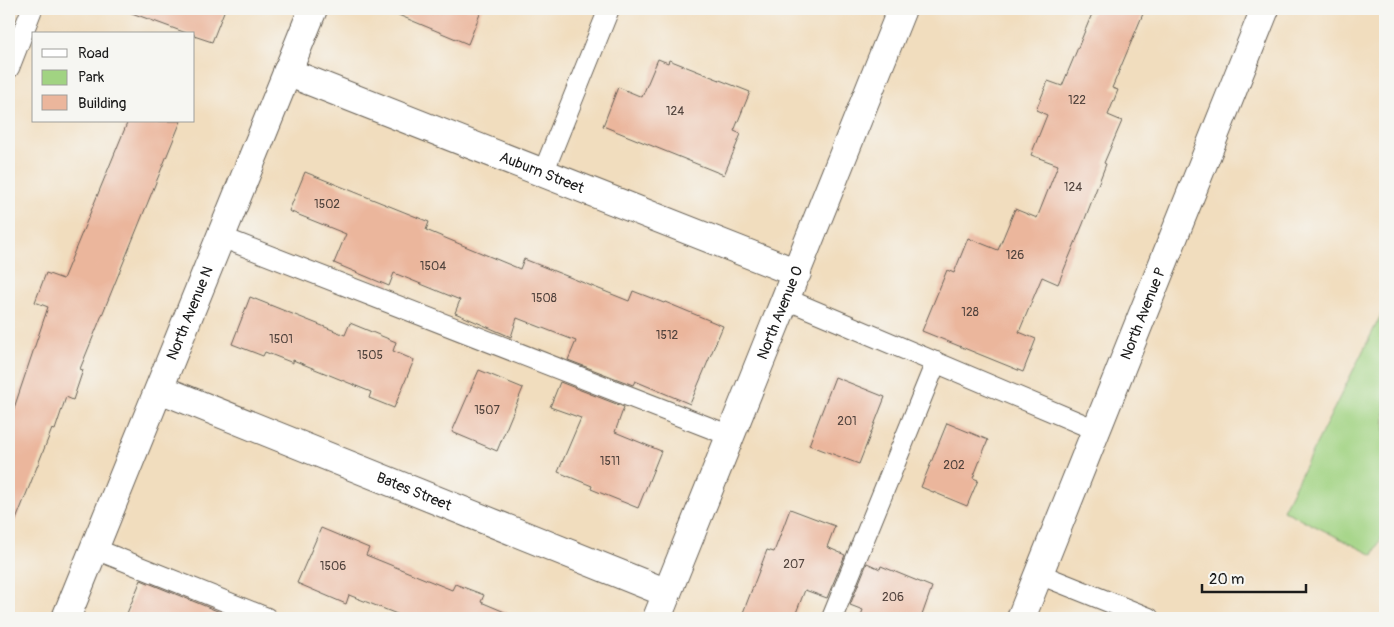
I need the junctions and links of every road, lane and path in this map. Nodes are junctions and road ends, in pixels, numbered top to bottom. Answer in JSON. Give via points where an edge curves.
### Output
{"nodes":[{"id":1,"x":32,"y":9,"type":"edge"},
{"id":2,"x":313,"y":9,"type":"edge"},
{"id":3,"x":609,"y":9,"type":"edge"},
{"id":4,"x":902,"y":9,"type":"edge"},
{"id":5,"x":1265,"y":9,"type":"edge"},
{"id":6,"x":9,"y":68,"type":"edge"},
{"id":7,"x":287,"y":72,"type":"junction"},
{"id":8,"x":542,"y":173,"type":"junction"},
{"id":9,"x":221,"y":236,"type":"junction"},
{"id":10,"x":796,"y":273,"type":"junction"},
{"id":11,"x":786,"y":299,"type":"junction"},
{"id":12,"x":936,"y":362,"type":"junction"},
{"id":13,"x":160,"y":389,"type":"junction"},
{"id":14,"x":1096,"y":430,"type":"junction"},
{"id":15,"x":731,"y":436,"type":"junction"},
{"id":16,"x":95,"y":549,"type":"junction"},
{"id":17,"x":1038,"y":574,"type":"junction"},
{"id":18,"x":667,"y":593,"type":"junction"},
{"id":19,"x":66,"y":618,"type":"edge"},
{"id":20,"x":267,"y":618,"type":"edge"},
{"id":21,"x":657,"y":618,"type":"edge"},
{"id":22,"x":832,"y":618,"type":"edge"},
{"id":23,"x":1021,"y":618,"type":"edge"},
{"id":24,"x":1149,"y":618,"type":"edge"}],
"edges":[{"from":1,"to":6,"type":"lane"},
{"from":2,"to":7,"type":"street","name":"North Avenue N"},
{"from":3,"to":8,"type":"lane"},
{"from":4,"to":10,"type":"street","name":"North Avenue O"},
{"from":5,"to":14,"type":"street","name":"North Avenue P"},
{"from":7,"to":8,"type":"street","name":"Auburn Street"},
{"from":7,"to":9,"type":"street","name":"North Avenue N"},
{"from":8,"to":10,"type":"street","name":"Auburn Street"},
{"from":9,"to":13,"type":"street","name":"North Avenue N"},
{"from":9,"to":15,"type":"lane"},
{"from":10,"to":11,"type":"street","name":"North Avenue O"},
{"from":11,"to":12,"type":"lane"},
{"from":11,"to":15,"type":"street","name":"North Avenue O"},
{"from":12,"to":14,"type":"lane"},
{"from":12,"to":22,"type":"lane"},
{"from":13,"to":16,"type":"street","name":"North Avenue N"},
{"from":13,"to":18,"type":"street","name":"Bates Street"},
{"from":14,"to":17,"type":"street","name":"North Avenue P"},
{"from":15,"to":18,"type":"street","name":"North Avenue O"},
{"from":16,"to":19,"type":"street","name":"North Avenue N"},
{"from":16,"to":20,"type":"lane"},
{"from":17,"to":23,"type":"street","name":"North Avenue P"},
{"from":17,"to":24,"type":"lane"},
{"from":18,"to":21,"type":"street","name":"North Avenue O"}]}
